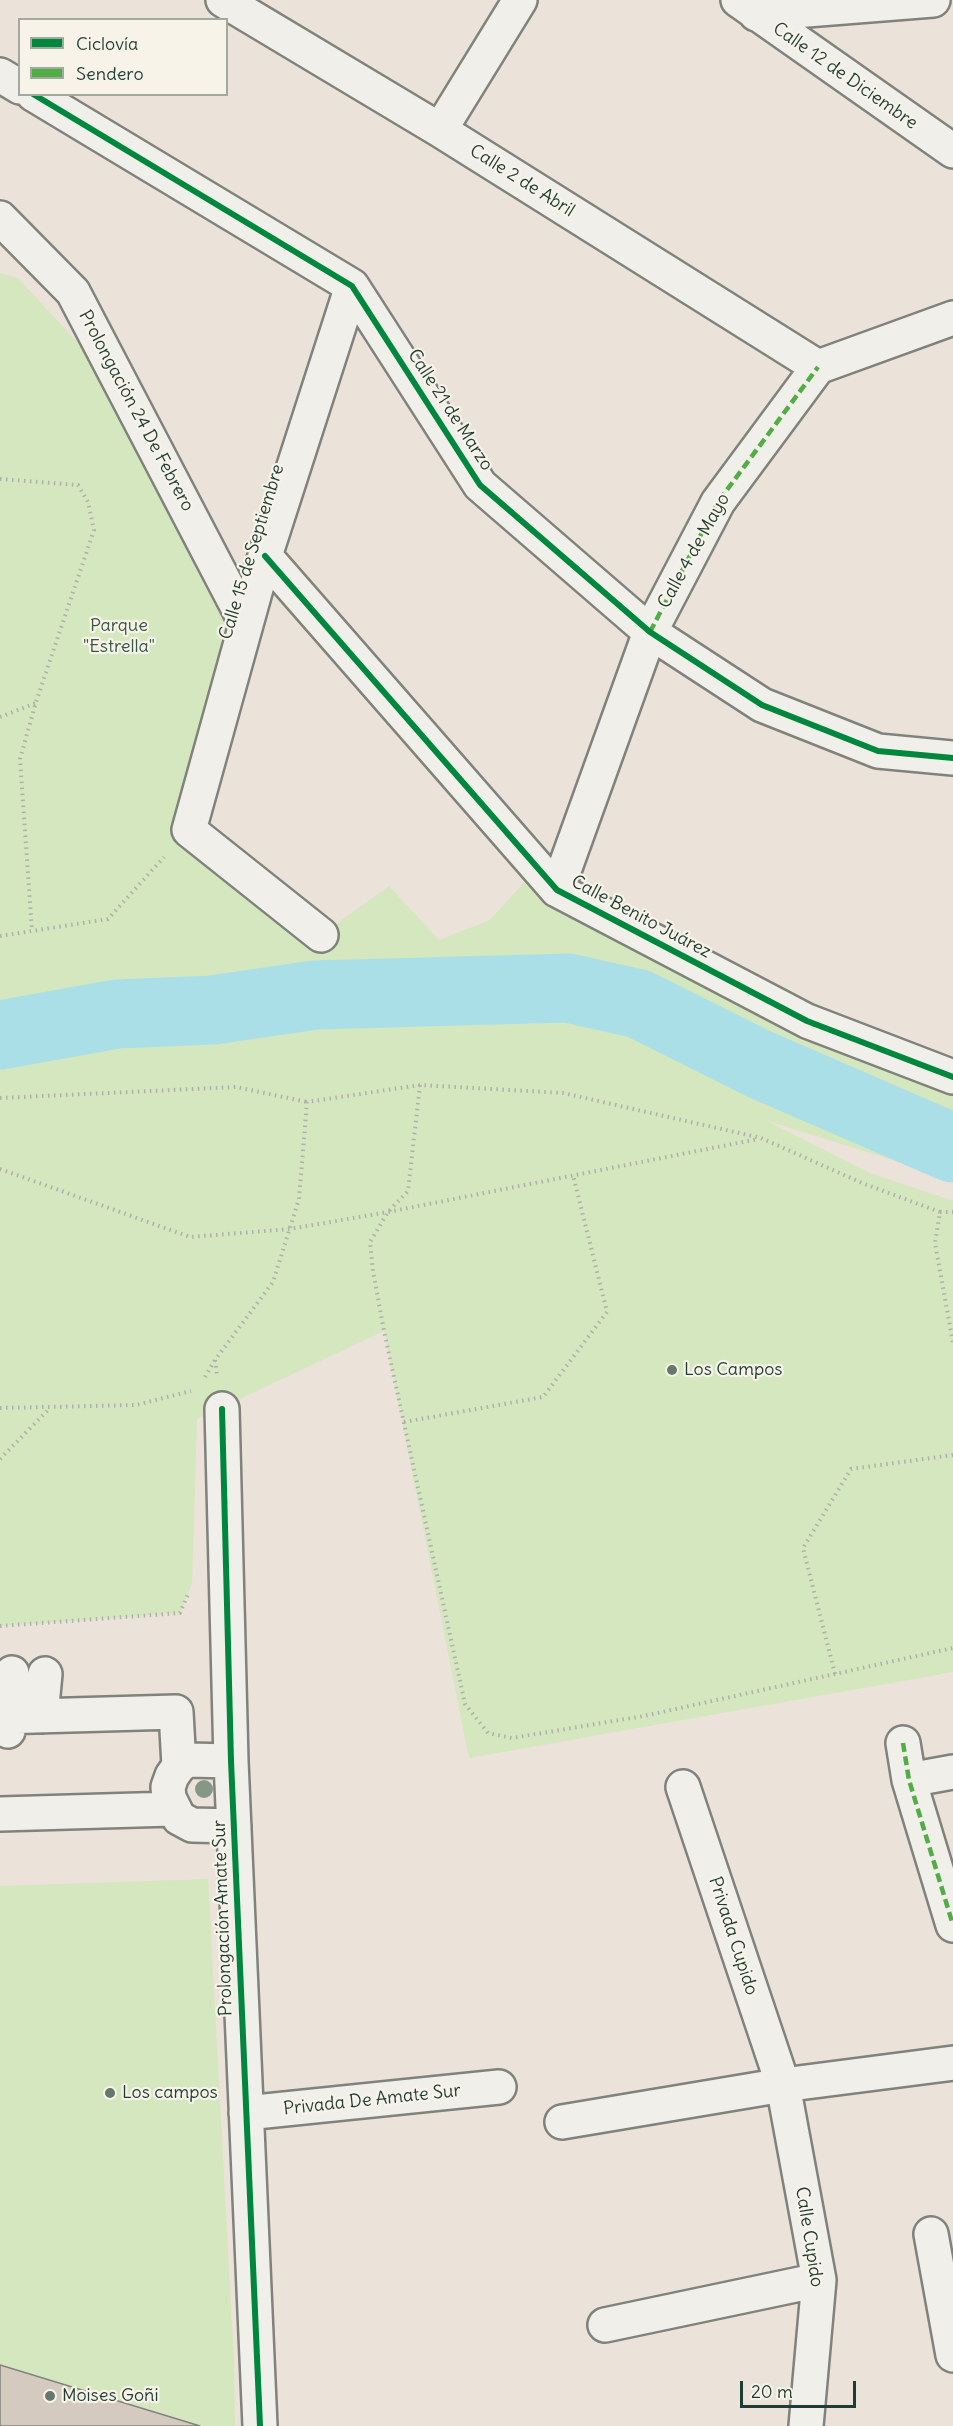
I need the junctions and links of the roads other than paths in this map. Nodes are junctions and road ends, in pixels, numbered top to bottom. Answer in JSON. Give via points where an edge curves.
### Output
{"nodes":[{"id":1,"x":223,"y":0,"type":"edge"},
{"id":2,"x":520,"y":0,"type":"edge"},
{"id":3,"x":933,"y":0,"type":"edge"},
{"id":4,"x":747,"y":7,"type":"edge"},
{"id":5,"x":0,"y":75,"type":"edge"},
{"id":6,"x":18,"y":86,"type":"edge"},
{"id":7,"x":36,"y":96,"type":"edge"},
{"id":8,"x":440,"y":129,"type":"junction"},
{"id":9,"x":953,"y":151,"type":"edge"},
{"id":10,"x":0,"y":218,"type":"edge"},
{"id":11,"x":352,"y":286,"type":"junction"},
{"id":12,"x":953,"y":318,"type":"edge"},
{"id":13,"x":818,"y":367,"type":"junction"},
{"id":14,"x":264,"y":556,"type":"junction"},
{"id":15,"x":246,"y":623,"type":"junction"},
{"id":16,"x":650,"y":632,"type":"junction"},
{"id":17,"x":953,"y":758,"type":"edge"},
{"id":18,"x":557,"y":891,"type":"junction"},
{"id":19,"x":321,"y":935,"type":"dead end"},
{"id":20,"x":953,"y":1077,"type":"edge"},
{"id":21,"x":210,"y":1399,"type":"road end"},
{"id":22,"x":69,"y":1720,"type":"edge"},
{"id":23,"x":903,"y":1743,"type":"dead end"},
{"id":24,"x":231,"y":1761,"type":"junction"},
{"id":25,"x":178,"y":1766,"type":"junction"},
{"id":26,"x":953,"y":1772,"type":"edge"},
{"id":27,"x":909,"y":1780,"type":"junction"},
{"id":28,"x":683,"y":1787,"type":"dead end"},
{"id":29,"x":78,"y":1813,"type":"edge"},
{"id":30,"x":234,"y":1826,"type":"junction"},
{"id":31,"x":953,"y":1925,"type":"edge"},
{"id":32,"x":953,"y":2063,"type":"edge"},
{"id":33,"x":783,"y":2085,"type":"junction"},
{"id":34,"x":499,"y":2086,"type":"dead end"},
{"id":35,"x":246,"y":2113,"type":"junction"},
{"id":36,"x":562,"y":2122,"type":"dead end"},
{"id":37,"x":931,"y":2234,"type":"dead end"},
{"id":38,"x":819,"y":2280,"type":"junction"},
{"id":39,"x":605,"y":2325,"type":"dead end"},
{"id":40,"x":953,"y":2355,"type":"edge"},
{"id":41,"x":260,"y":2426,"type":"edge"},
{"id":42,"x":806,"y":2426,"type":"edge"}],
"edges":[{"from":1,"to":8,"type":"street","name":"Calle 2 de Abril"},
{"from":2,"to":8,"type":"street"},
{"from":3,"to":4,"type":"street"},
{"from":4,"to":9,"type":"street","name":"Calle 12 de Diciembre"},
{"from":5,"to":6,"type":"street"},
{"from":7,"to":11,"type":"street","name":"Calle 21 de Marzo"},
{"from":8,"to":13,"type":"street","name":"Calle 2 de Abril"},
{"from":10,"to":15,"type":"street","name":"Prolongación 24 De Febrero","via":[[73,292]]},
{"from":11,"to":14,"type":"street","name":"Calle 15 de Septiembre"},
{"from":11,"to":16,"type":"street","name":"Calle 21 de Marzo","via":[[480,485]]},
{"from":12,"to":13,"type":"street"},
{"from":13,"to":16,"type":"street","name":"Calle 4 de Mayo","via":[[718,502]]},
{"from":14,"to":15,"type":"street","name":"Calle 15 de Septiembre"},
{"from":14,"to":18,"type":"street","name":"Calle Benito Juárez"},
{"from":15,"to":19,"type":"street","name":"Calle 15 de Septiembre","via":[[189,830]]},
{"from":16,"to":17,"type":"street","name":"Calle 21 de Marzo","via":[[762,705],[878,751]]},
{"from":16,"to":18,"type":"street","name":"Calle 4 de Mayo"},
{"from":18,"to":20,"type":"street","name":"Calle Benito Juárez","via":[[807,1021]]},
{"from":21,"to":24,"type":"street","name":"Prolongación Amate Sur"},
{"from":22,"to":22,"type":"street","via":[[37,1673]]},
{"from":22,"to":25,"type":"street","via":[[176,1712]]},
{"from":23,"to":27,"type":"street"},
{"from":24,"to":25,"type":"street","via":[[188,1760]]},
{"from":24,"to":30,"type":"street","name":"Prolongación Amate Sur"},
{"from":25,"to":29,"type":"street","via":[[168,1787],[169,1798]]},
{"from":26,"to":27,"type":"street"},
{"from":27,"to":31,"type":"street"},
{"from":28,"to":33,"type":"street","name":"Privada Cupido"},
{"from":29,"to":30,"type":"street","via":[[179,1818],[192,1825]]},
{"from":30,"to":35,"type":"street","name":"Prolongación Amate Sur"},
{"from":32,"to":33,"type":"street"},
{"from":33,"to":36,"type":"street"},
{"from":33,"to":38,"type":"street","name":"Calle Cupido"},
{"from":34,"to":35,"type":"street","name":"Privada De Amate Sur"},
{"from":35,"to":41,"type":"street","name":"Prolongación Amate Sur"},
{"from":37,"to":40,"type":"street"},
{"from":38,"to":39,"type":"street"},
{"from":38,"to":42,"type":"street","name":"Calle Cupido"}]}
